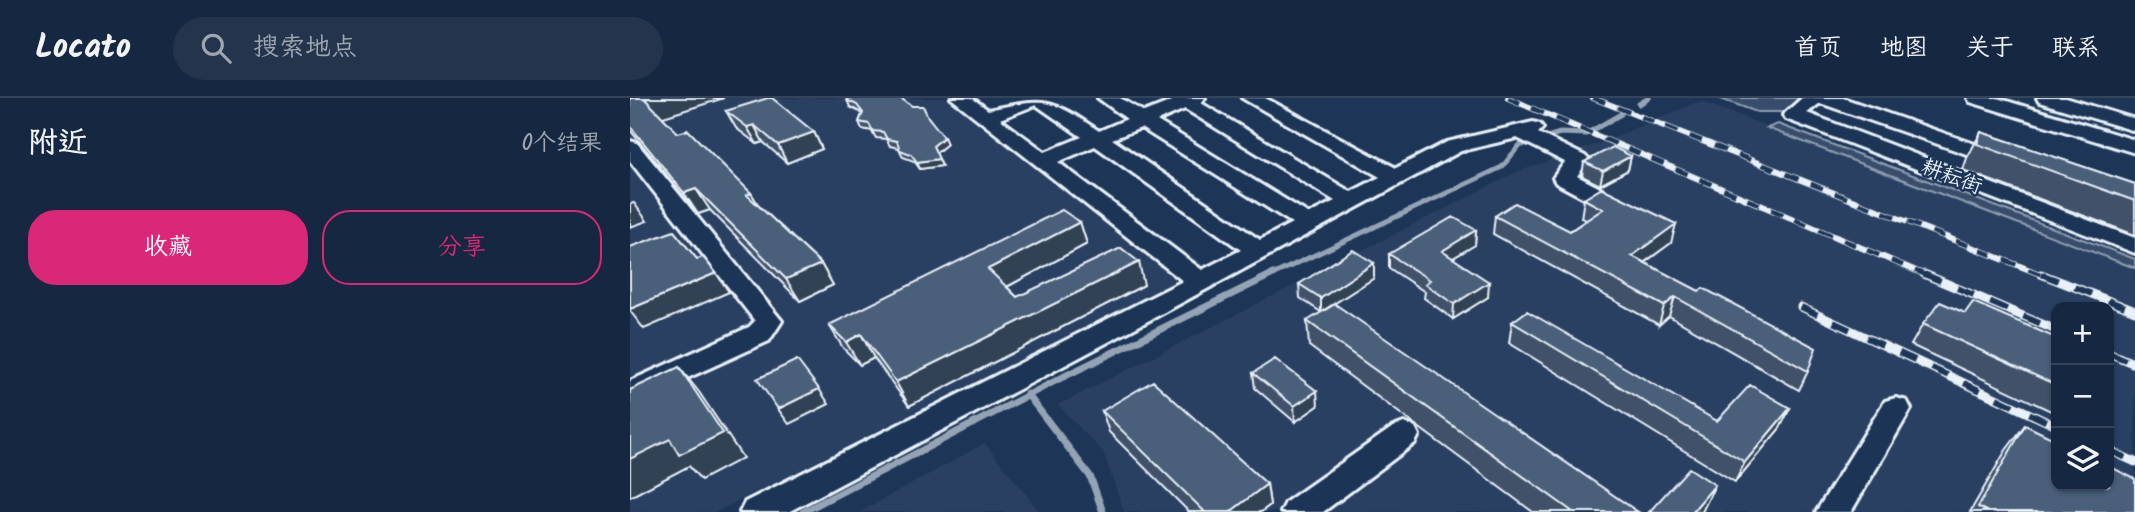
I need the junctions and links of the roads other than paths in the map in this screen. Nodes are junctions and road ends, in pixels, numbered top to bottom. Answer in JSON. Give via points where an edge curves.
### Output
{"nodes":[{"id":1,"x":960,"y":98,"type":"edge"},
{"id":2,"x":1038,"y":98,"type":"edge"},
{"id":3,"x":1107,"y":98,"type":"edge"},
{"id":4,"x":1251,"y":98,"type":"edge"},
{"id":5,"x":1814,"y":98,"type":"edge"},
{"id":6,"x":1825,"y":98,"type":"edge"},
{"id":7,"x":1977,"y":98,"type":"edge"},
{"id":8,"x":2046,"y":98,"type":"edge"},
{"id":9,"x":1187,"y":99,"type":"edge"},
{"id":10,"x":986,"y":118,"type":"junction"},
{"id":11,"x":1142,"y":120,"type":"junction"},
{"id":12,"x":2135,"y":125,"type":"edge"},
{"id":13,"x":1098,"y":138,"type":"junction"},
{"id":14,"x":633,"y":139,"type":"edge"},
{"id":15,"x":2135,"y":147,"type":"edge"},
{"id":16,"x":1042,"y":161,"type":"junction"},
{"id":17,"x":2023,"y":167,"type":"edge"},
{"id":18,"x":1396,"y":177,"type":"junction"},
{"id":19,"x":1594,"y":194,"type":"edge"},
{"id":20,"x":1351,"y":201,"type":"junction"},
{"id":21,"x":1309,"y":224,"type":"junction"},
{"id":22,"x":2135,"y":246,"type":"edge"},
{"id":23,"x":1259,"y":251,"type":"junction"},
{"id":24,"x":1200,"y":282,"type":"junction"},
{"id":25,"x":630,"y":393,"type":"edge"},
{"id":26,"x":1896,"y":410,"type":"dead end"},
{"id":27,"x":1404,"y":435,"type":"dead end"},
{"id":28,"x":757,"y":512,"type":"edge"},
{"id":29,"x":1298,"y":512,"type":"edge"},
{"id":30,"x":1833,"y":512,"type":"edge"}],
"edges":[{"from":1,"to":10,"type":"street"},
{"from":2,"to":10,"type":"street"},
{"from":2,"to":13,"type":"street"},
{"from":3,"to":11,"type":"street"},
{"from":4,"to":18,"type":"street"},
{"from":5,"to":22,"type":"street","name":"耕耘街","via":[[1793,115]]},
{"from":6,"to":17,"type":"street"},
{"from":7,"to":15,"type":"street"},
{"from":8,"to":12,"type":"street"},
{"from":9,"to":11,"type":"street"},
{"from":9,"to":20,"type":"street"},
{"from":10,"to":16,"type":"street"},
{"from":11,"to":13,"type":"street"},
{"from":11,"to":21,"type":"street"},
{"from":13,"to":16,"type":"street"},
{"from":13,"to":23,"type":"street"},
{"from":14,"to":25,"type":"street","via":[[769,321],[759,334]]},
{"from":16,"to":24,"type":"street"},
{"from":18,"to":19,"type":"street","via":[[1454,146],[1531,135],[1578,160],[1564,178]]},
{"from":18,"to":20,"type":"street"},
{"from":20,"to":21,"type":"street"},
{"from":21,"to":23,"type":"street"},
{"from":23,"to":24,"type":"street"},
{"from":24,"to":28,"type":"street"},
{"from":26,"to":30,"type":"lane"},
{"from":27,"to":29,"type":"street"}]}
